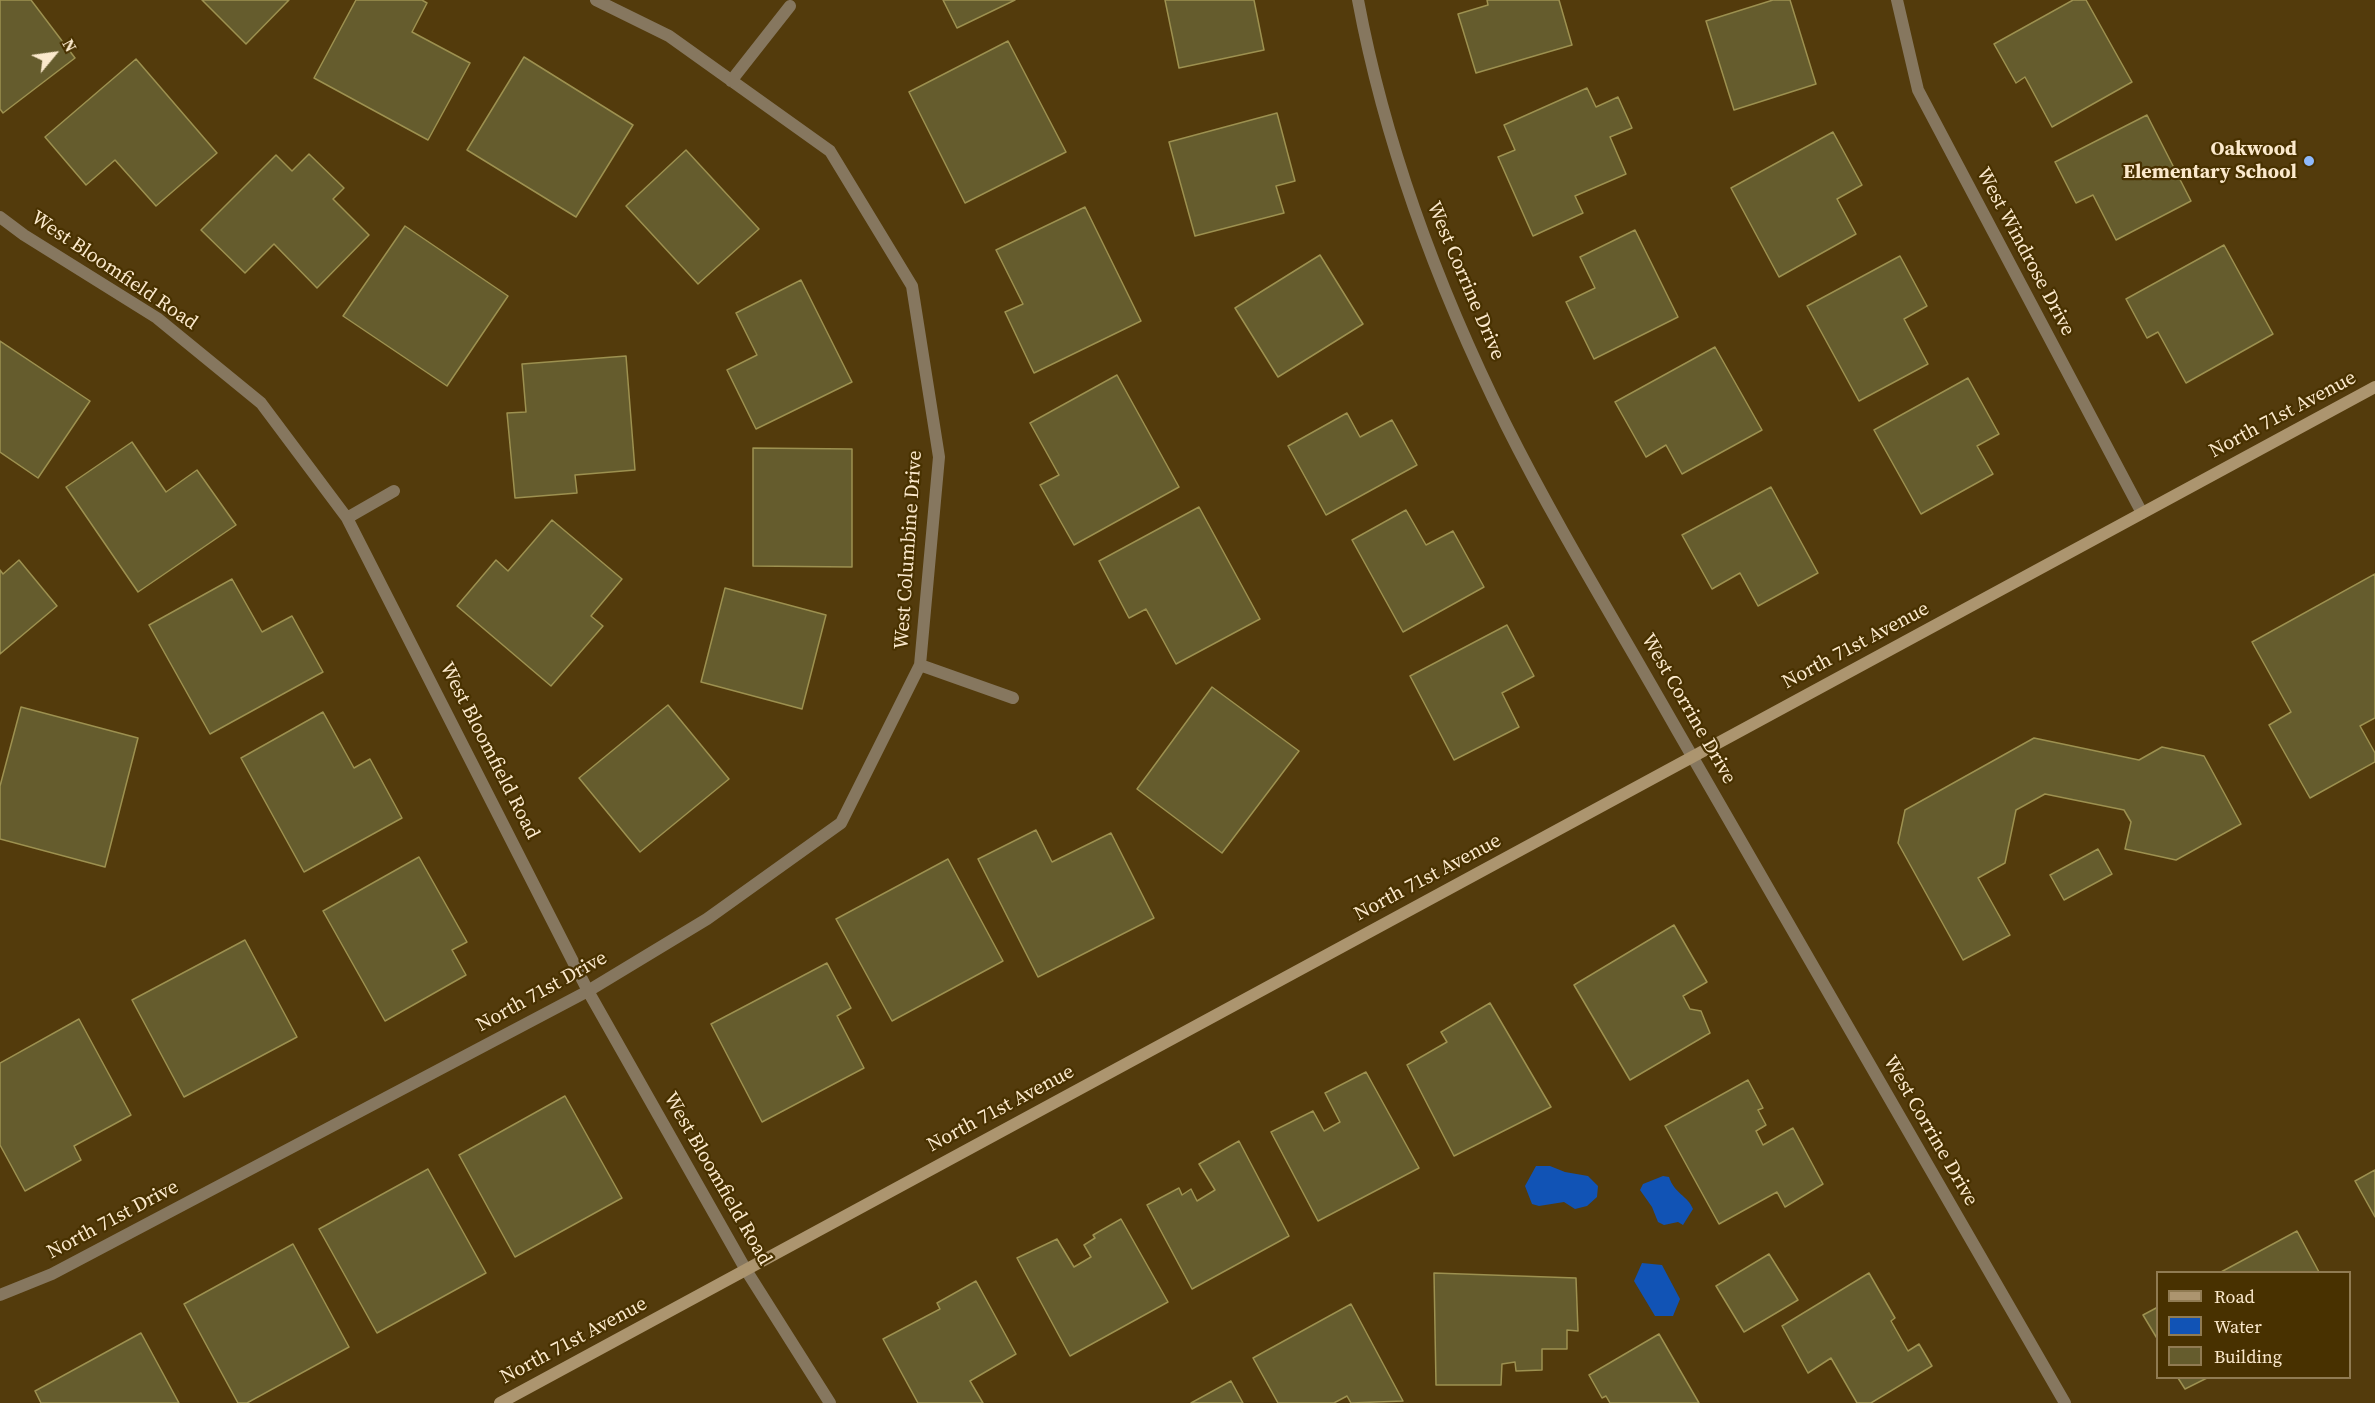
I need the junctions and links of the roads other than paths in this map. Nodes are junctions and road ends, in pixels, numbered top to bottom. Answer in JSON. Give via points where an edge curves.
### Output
{"nodes":[{"id":1,"x":596,"y":0,"type":"edge"},
{"id":2,"x":1358,"y":0,"type":"edge"},
{"id":3,"x":1897,"y":0,"type":"edge"},
{"id":4,"x":790,"y":6,"type":"dead end"},
{"id":5,"x":731,"y":81,"type":"junction"},
{"id":6,"x":0,"y":217,"type":"edge"},
{"id":7,"x":2375,"y":387,"type":"edge"},
{"id":8,"x":394,"y":491,"type":"dead end"},
{"id":9,"x":2142,"y":513,"type":"junction"},
{"id":10,"x":347,"y":518,"type":"junction"},
{"id":11,"x":920,"y":665,"type":"junction"},
{"id":12,"x":1013,"y":698,"type":"dead end"},
{"id":13,"x":1692,"y":757,"type":"junction"},
{"id":14,"x":588,"y":991,"type":"junction"},
{"id":15,"x":746,"y":1270,"type":"junction"},
{"id":16,"x":0,"y":1295,"type":"edge"},
{"id":17,"x":500,"y":1403,"type":"edge"},
{"id":18,"x":830,"y":1403,"type":"edge"},
{"id":19,"x":2065,"y":1403,"type":"edge"}],
"edges":[{"from":1,"to":5,"type":"street","name":"West Columbine Drive","via":[[669,36]]},
{"from":2,"to":13,"type":"street","name":"West Corrine Drive","via":[[1386,122],[1410,203],[1452,309],[1512,437]]},
{"from":3,"to":9,"type":"street","name":"West Windrose Drive","via":[[1918,90]]},
{"from":4,"to":5,"type":"street"},
{"from":5,"to":11,"type":"street","name":"West Columbine Drive","via":[[830,151],[912,286],[939,457]]},
{"from":6,"to":10,"type":"street","name":"West Bloomfield Road","via":[[158,318],[261,403]]},
{"from":7,"to":9,"type":"street","name":"North 71st Avenue"},
{"from":8,"to":10,"type":"street"},
{"from":9,"to":13,"type":"street","name":"North 71st Avenue"},
{"from":10,"to":14,"type":"street","name":"West Bloomfield Road"},
{"from":11,"to":12,"type":"street"},
{"from":11,"to":14,"type":"street","name":"North 71st Drive","via":[[841,823],[707,919]]},
{"from":13,"to":15,"type":"street","name":"North 71st Avenue"},
{"from":13,"to":19,"type":"street","name":"West Corrine Drive"},
{"from":14,"to":15,"type":"street","name":"West Bloomfield Road"},
{"from":14,"to":16,"type":"street","name":"North 71st Drive","via":[[52,1274]]},
{"from":15,"to":17,"type":"street","name":"North 71st Avenue"},
{"from":15,"to":18,"type":"street","name":"West Bloomfield Road"}]}
